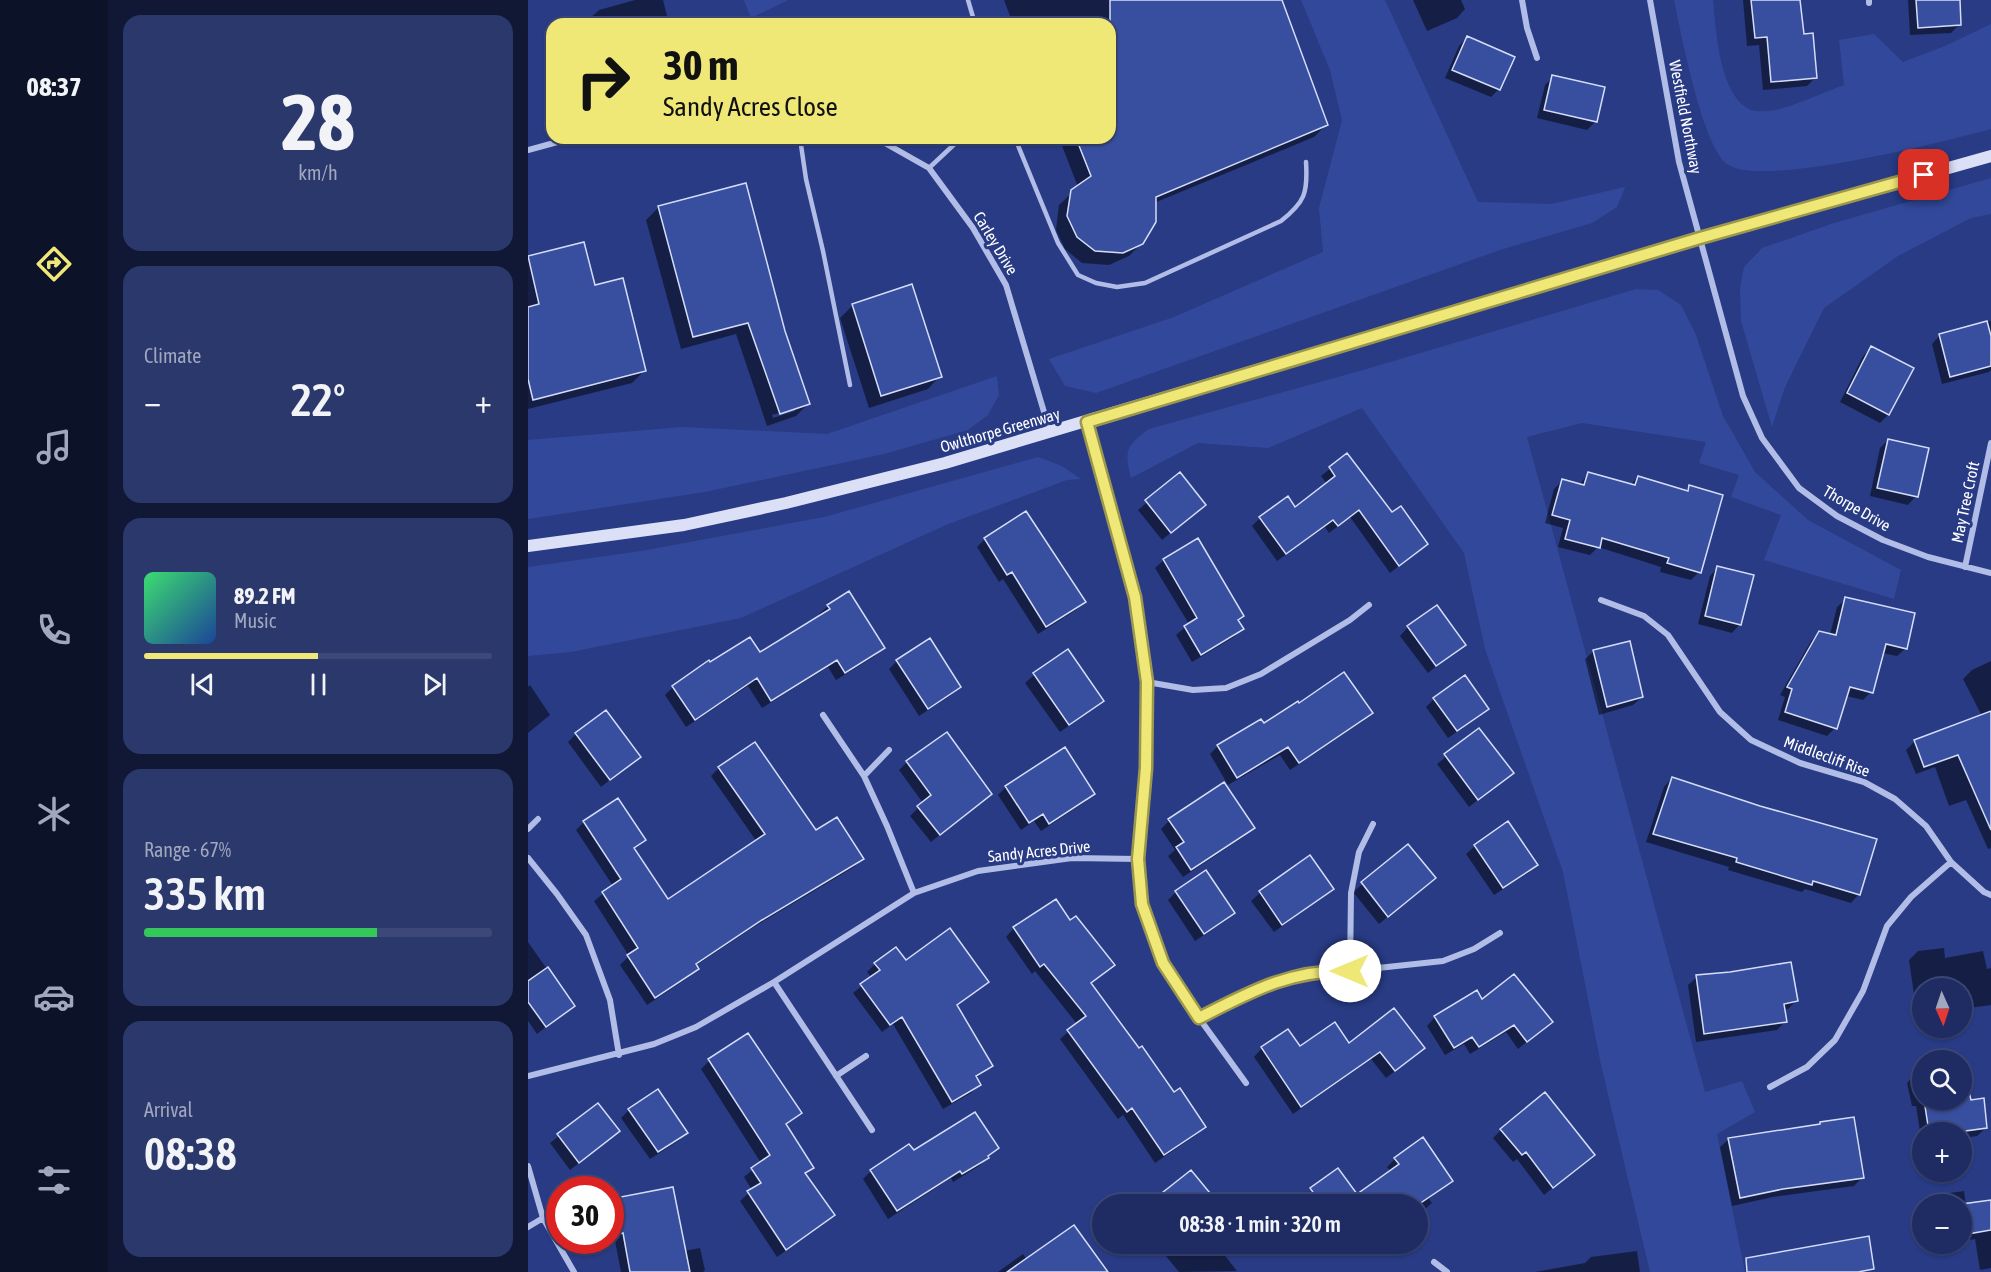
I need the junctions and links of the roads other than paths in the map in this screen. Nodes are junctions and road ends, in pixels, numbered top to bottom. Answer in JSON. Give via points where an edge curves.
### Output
{"nodes":[{"id":1,"x":968,"y":0,"type":"edge"},
{"id":2,"x":1522,"y":0,"type":"edge"},
{"id":3,"x":1650,"y":0,"type":"edge"},
{"id":4,"x":973,"y":18,"type":"edge"},
{"id":5,"x":1537,"y":58,"type":"dead end"},
{"id":6,"x":550,"y":144,"type":"edge"},
{"id":7,"x":801,"y":144,"type":"edge"},
{"id":8,"x":887,"y":144,"type":"edge"},
{"id":9,"x":955,"y":144,"type":"edge"},
{"id":10,"x":1018,"y":144,"type":"edge"},
{"id":11,"x":528,"y":150,"type":"edge"},
{"id":12,"x":1991,"y":156,"type":"edge"},
{"id":13,"x":1306,"y":162,"type":"dead end"},
{"id":14,"x":929,"y":168,"type":"junction"},
{"id":15,"x":1700,"y":238,"type":"junction"},
{"id":16,"x":850,"y":385,"type":"dead end"},
{"id":17,"x":1087,"y":422,"type":"junction"},
{"id":18,"x":1050,"y":433,"type":"junction"},
{"id":19,"x":1991,"y":443,"type":"edge"},
{"id":20,"x":528,"y":546,"type":"edge"},
{"id":21,"x":1965,"y":567,"type":"junction"},
{"id":22,"x":1991,"y":573,"type":"edge"},
{"id":23,"x":1601,"y":600,"type":"dead end"},
{"id":24,"x":1369,"y":605,"type":"dead end"},
{"id":25,"x":1147,"y":682,"type":"junction"},
{"id":26,"x":823,"y":715,"type":"dead end"},
{"id":27,"x":889,"y":750,"type":"dead end"},
{"id":28,"x":864,"y":776,"type":"junction"},
{"id":29,"x":538,"y":819,"type":"dead end"},
{"id":30,"x":1373,"y":824,"type":"dead end"},
{"id":31,"x":528,"y":828,"type":"edge"},
{"id":32,"x":528,"y":858,"type":"edge"},
{"id":33,"x":1138,"y":859,"type":"junction"},
{"id":34,"x":1951,"y":862,"type":"junction"},
{"id":35,"x":914,"y":893,"type":"junction"},
{"id":36,"x":1991,"y":895,"type":"edge"},
{"id":37,"x":1500,"y":933,"type":"dead end"},
{"id":38,"x":1350,"y":971,"type":"junction"},
{"id":39,"x":774,"y":982,"type":"junction"},
{"id":40,"x":1199,"y":1018,"type":"junction"},
{"id":41,"x":619,"y":1054,"type":"junction"},
{"id":42,"x":866,"y":1056,"type":"dead end"},
{"id":43,"x":528,"y":1076,"type":"edge"},
{"id":44,"x":836,"y":1076,"type":"junction"},
{"id":45,"x":1246,"y":1083,"type":"dead end"},
{"id":46,"x":1770,"y":1087,"type":"dead end"},
{"id":47,"x":872,"y":1130,"type":"dead end"},
{"id":48,"x":528,"y":1166,"type":"edge"},
{"id":49,"x":543,"y":1218,"type":"junction"},
{"id":50,"x":528,"y":1227,"type":"edge"},
{"id":51,"x":1434,"y":1262,"type":"dead end"},
{"id":52,"x":574,"y":1272,"type":"edge"},
{"id":53,"x":1447,"y":1272,"type":"edge"}],
"edges":[{"from":1,"to":4,"type":"lane"},
{"from":2,"to":5,"type":"street"},
{"from":3,"to":15,"type":"street","name":"Westfield Northway","via":[[1680,162]]},
{"from":6,"to":11,"type":"street"},
{"from":7,"to":16,"type":"lane"},
{"from":8,"to":14,"type":"street","name":"Carley Drive"},
{"from":9,"to":14,"type":"lane"},
{"from":10,"to":13,"type":"lane","via":[[1059,243],[1078,275],[1118,287],[1145,284],[1281,221],[1299,206],[1307,182]]},
{"from":12,"to":15,"type":"street","name":"Owlthorpe Greenway"},
{"from":14,"to":18,"type":"street","name":"Carley Drive","via":[[973,228],[1006,285]]},
{"from":15,"to":17,"type":"street","name":"Owlthorpe Greenway"},
{"from":15,"to":21,"type":"street","name":"Thorpe Drive","via":[[1743,396],[1762,438],[1799,488],[1837,516],[1883,540]]},
{"from":17,"to":18,"type":"street","name":"Owlthorpe Greenway"},
{"from":17,"to":25,"type":"street","via":[[1135,597]]},
{"from":18,"to":20,"type":"street","name":"Owlthorpe Greenway","via":[[786,503],[684,525]]},
{"from":19,"to":21,"type":"street","name":"May Tree Croft"},
{"from":21,"to":22,"type":"street","name":"Thorpe Drive"},
{"from":23,"to":34,"type":"street","name":"Middlecliff Rise","via":[[1644,616],[1668,634],[1720,712],[1751,740],[1800,763],[1864,782],[1895,799],[1926,826]]},
{"from":24,"to":25,"type":"street","via":[[1261,674],[1226,688],[1193,690]]},
{"from":25,"to":33,"type":"street","via":[[1146,768]]},
{"from":26,"to":28,"type":"street"},
{"from":27,"to":28,"type":"street"},
{"from":28,"to":35,"type":"street"},
{"from":29,"to":31,"type":"street"},
{"from":30,"to":38,"type":"street","via":[[1359,852],[1351,893]]},
{"from":32,"to":41,"type":"street","via":[[586,935],[610,1000]]},
{"from":33,"to":35,"type":"street","name":"Sandy Acres Drive","via":[[1072,858],[989,870]]},
{"from":33,"to":40,"type":"street","via":[[1142,904],[1163,963]]},
{"from":34,"to":36,"type":"street","name":"Middlecliff Rise"},
{"from":34,"to":46,"type":"street","via":[[1911,897],[1887,926],[1863,991],[1834,1040],[1807,1067]]},
{"from":35,"to":39,"type":"street","name":"Sandy Acres Drive"},
{"from":37,"to":38,"type":"street","via":[[1443,962]]},
{"from":38,"to":40,"type":"street","via":[[1325,970],[1285,978],[1252,990]]},
{"from":39,"to":41,"type":"street","name":"Sandy Acres Drive","via":[[696,1027]]},
{"from":39,"to":44,"type":"street"},
{"from":40,"to":45,"type":"street"},
{"from":41,"to":43,"type":"street","name":"Sandy Acres Drive"},
{"from":42,"to":44,"type":"street"},
{"from":44,"to":47,"type":"street"},
{"from":48,"to":49,"type":"street"},
{"from":49,"to":50,"type":"street"},
{"from":49,"to":52,"type":"street"},
{"from":51,"to":53,"type":"street"}]}
